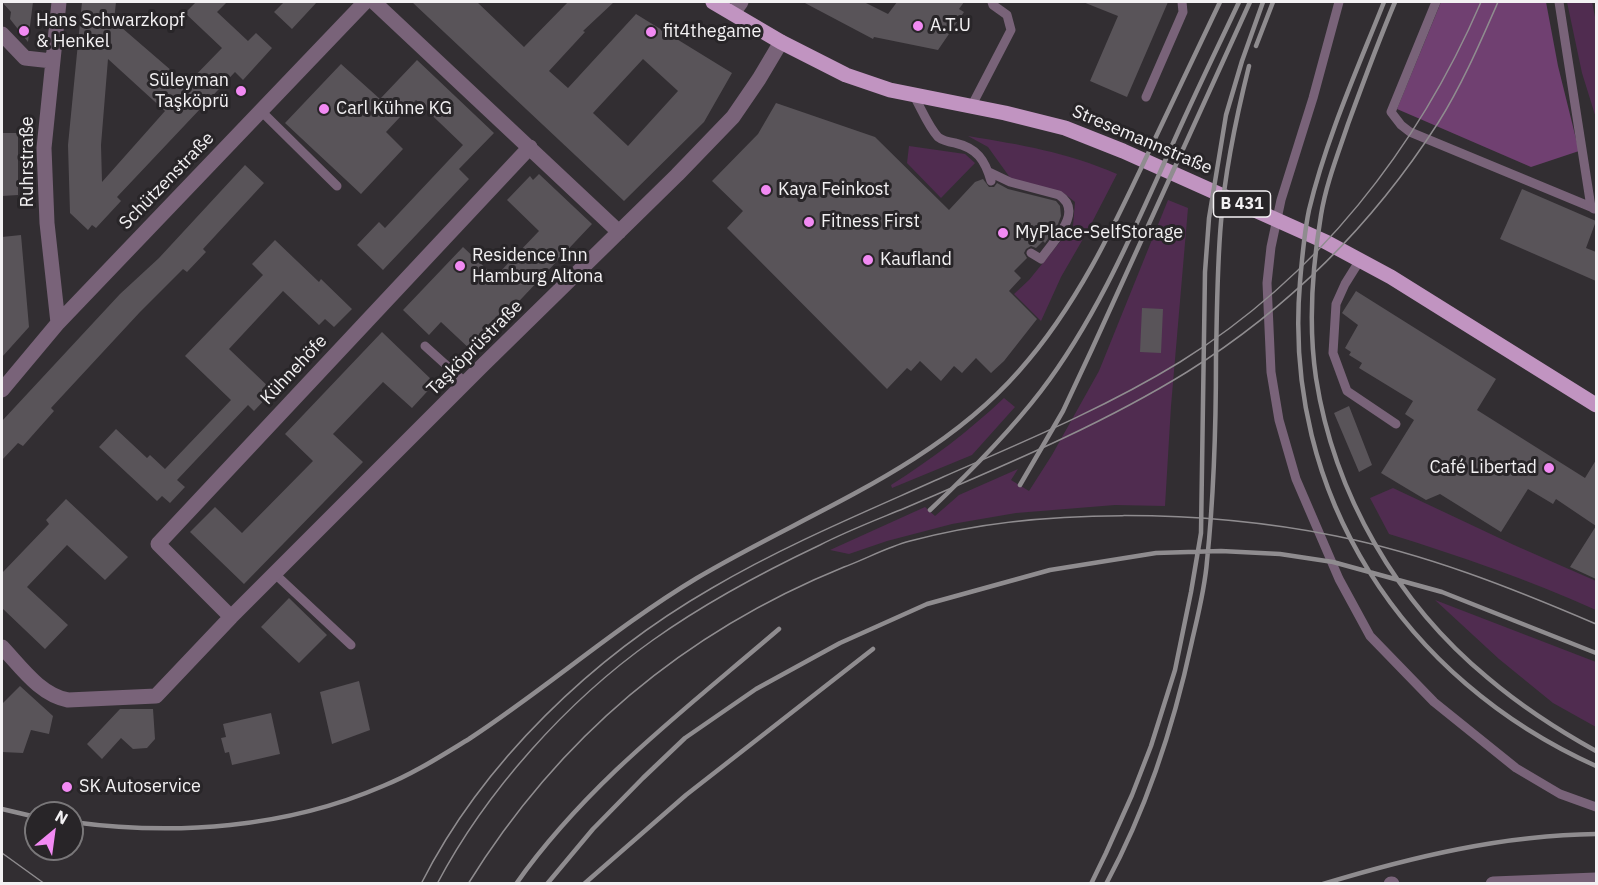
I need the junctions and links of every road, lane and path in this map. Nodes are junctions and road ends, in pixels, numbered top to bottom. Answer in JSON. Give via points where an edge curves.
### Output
{"nodes":[{"id":1,"x":59,"y":2,"type":"edge"},
{"id":2,"x":365,"y":2,"type":"edge"},
{"id":3,"x":374,"y":2,"type":"edge"},
{"id":4,"x":713,"y":2,"type":"edge"},
{"id":5,"x":992,"y":2,"type":"edge"},
{"id":6,"x":1182,"y":2,"type":"edge"},
{"id":7,"x":1339,"y":2,"type":"edge"},
{"id":8,"x":1436,"y":2,"type":"edge"},
{"id":9,"x":1559,"y":2,"type":"edge"},
{"id":10,"x":737,"y":7,"type":"edge"},
{"id":11,"x":781,"y":42,"type":"junction"},
{"id":12,"x":5,"y":45,"type":"edge"},
{"id":13,"x":52,"y":61,"type":"junction"},
{"id":14,"x":915,"y":96,"type":"junction"},
{"id":15,"x":1146,"y":97,"type":"dead end"},
{"id":16,"x":971,"y":106,"type":"junction"},
{"id":17,"x":260,"y":110,"type":"junction"},
{"id":18,"x":530,"y":147,"type":"junction"},
{"id":19,"x":337,"y":186,"type":"dead end"},
{"id":20,"x":1594,"y":208,"type":"edge"},
{"id":21,"x":619,"y":232,"type":"junction"},
{"id":22,"x":1031,"y":253,"type":"dead end"},
{"id":23,"x":1359,"y":260,"type":"junction"},
{"id":24,"x":58,"y":322,"type":"junction"},
{"id":25,"x":425,"y":345,"type":"dead end"},
{"id":26,"x":466,"y":382,"type":"junction"},
{"id":27,"x":2,"y":390,"type":"edge"},
{"id":28,"x":1596,"y":405,"type":"edge"},
{"id":29,"x":1396,"y":424,"type":"dead end"},
{"id":30,"x":275,"y":574,"type":"junction"},
{"id":31,"x":231,"y":617,"type":"junction"},
{"id":32,"x":351,"y":645,"type":"dead end"},
{"id":33,"x":2,"y":647,"type":"edge"},
{"id":34,"x":1596,"y":807,"type":"edge"},
{"id":35,"x":1596,"y":880,"type":"edge"},
{"id":36,"x":1493,"y":884,"type":"edge"}],
"edges":[{"from":1,"to":13,"type":"street","name":"Ruhrstraße"},
{"from":2,"to":17,"type":"street","name":"Schützenstraße"},
{"from":3,"to":18,"type":"street"},
{"from":4,"to":10,"type":"main road","name":"Stresemannstraße","number":"B 431"},
{"from":5,"to":16,"type":"lane","via":[[1007,15],[1011,30]]},
{"from":6,"to":15,"type":"lane","via":[[1183,12]]},
{"from":7,"to":34,"type":"lane","via":[[1281,200],[1267,283],[1270,372],[1296,480],[1339,579],[1370,636],[1434,702],[1516,768],[1560,794]]},
{"from":8,"to":20,"type":"lane","via":[[1391,112],[1401,126]]},
{"from":9,"to":20,"type":"lane"},
{"from":10,"to":11,"type":"main road","name":"Stresemannstraße","number":"B 431"},
{"from":11,"to":14,"type":"main road","name":"Stresemannstraße","number":"B 431","via":[[846,75]]},
{"from":11,"to":21,"type":"street","name":"Taşköprüstraße","via":[[734,117]]},
{"from":12,"to":13,"type":"street","via":[[26,58]]},
{"from":13,"to":24,"type":"street","name":"Ruhrstraße","via":[[44,148],[47,223]]},
{"from":14,"to":16,"type":"main road","name":"Stresemannstraße","number":"B 431"},
{"from":14,"to":22,"type":"lane","via":[[938,136],[976,151],[990,177],[1059,195],[1069,205],[1068,220],[1041,259]]},
{"from":16,"to":23,"type":"main road","name":"Stresemannstraße","number":"B 431","via":[[1065,128],[1101,141]]},
{"from":17,"to":19,"type":"lane"},
{"from":17,"to":24,"type":"street","name":"Schützenstraße"},
{"from":18,"to":21,"type":"street"},
{"from":18,"to":31,"type":"street","name":"Kühnehöfe","via":[[158,544]]},
{"from":21,"to":26,"type":"street","name":"Taşköprüstraße"},
{"from":23,"to":28,"type":"main road","name":"Stresemannstraße","number":"B 431"},
{"from":23,"to":29,"type":"lane","via":[[1336,304],[1333,353],[1347,391]]},
{"from":24,"to":27,"type":"street","name":"Schützenstraße"},
{"from":25,"to":26,"type":"lane"},
{"from":26,"to":30,"type":"street","name":"Taşköprüstraße"},
{"from":30,"to":31,"type":"street","name":"Taşköprüstraße"},
{"from":30,"to":32,"type":"lane"},
{"from":31,"to":33,"type":"street","name":"Taşköprüstraße","via":[[156,696],[57,698],[47,693]]},
{"from":35,"to":36,"type":"street"}]}
